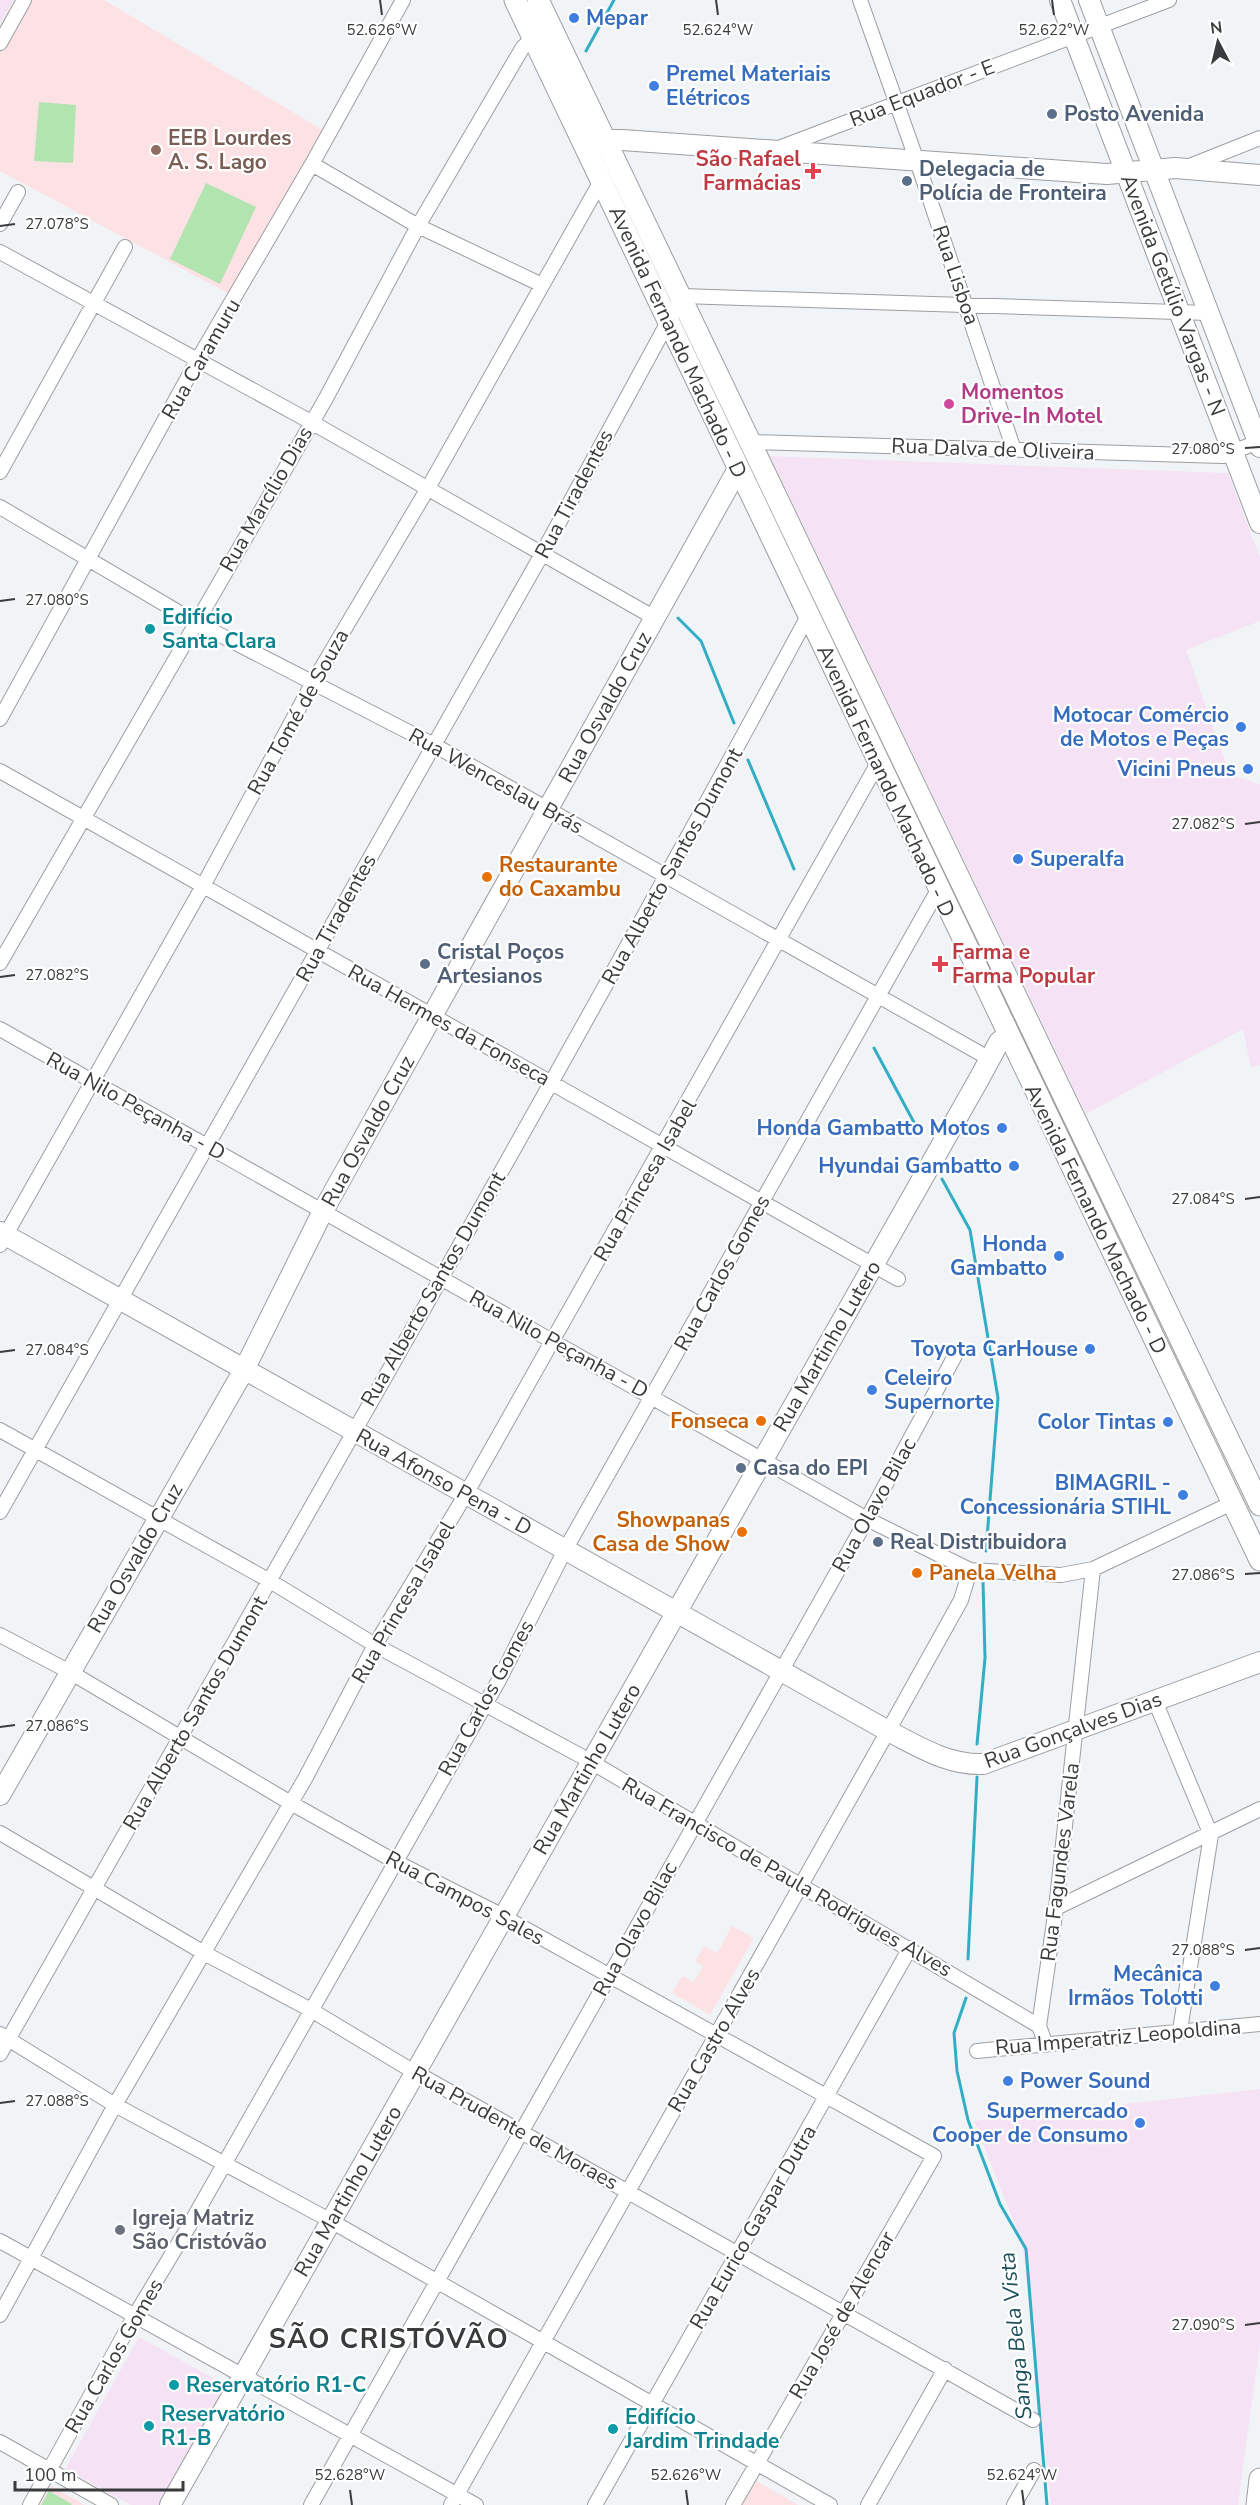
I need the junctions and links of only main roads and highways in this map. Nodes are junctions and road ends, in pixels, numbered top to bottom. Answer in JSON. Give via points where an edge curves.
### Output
{"nodes":[{"id":1,"x":515,"y":0,"type":"edge"},
{"id":2,"x":538,"y":0,"type":"edge"},
{"id":3,"x":542,"y":32,"type":"junction"},
{"id":4,"x":905,"y":817,"type":"junction"},
{"id":5,"x":946,"y":848,"type":"junction"},
{"id":6,"x":1029,"y":1023,"type":"junction"},
{"id":7,"x":1008,"y":1035,"type":"junction"},
{"id":8,"x":1103,"y":1177,"type":"junction"},
{"id":9,"x":1080,"y":1186,"type":"junction"},
{"id":10,"x":1257,"y":1499,"type":"edge"},
{"id":11,"x":1232,"y":1503,"type":"junction"},
{"id":12,"x":1260,"y":1560,"type":"edge"}],
"edges":[{"from":1,"to":3,"type":"main road","name":"Avenida Fernando Machado - D"},
{"from":2,"to":3,"type":"main road","name":"Avenida Fernando Machado - D"},
{"from":3,"to":4,"type":"main road","name":"Avenida Fernando Machado - D","via":[[601,181]]},
{"from":3,"to":5,"type":"main road","name":"Avenida Fernando Machado - D","via":[[606,140]]},
{"from":4,"to":5,"type":"main road","via":[[932,850]]},
{"from":4,"to":7,"type":"main road","name":"Avenida Fernando Machado - D"},
{"from":5,"to":6,"type":"main road","name":"Avenida Fernando Machado - D"},
{"from":6,"to":7,"type":"main road"},
{"from":6,"to":8,"type":"main road","name":"Avenida Fernando Machado - D"},
{"from":7,"to":9,"type":"main road","name":"Avenida Fernando Machado - D"},
{"from":8,"to":9,"type":"main road"},
{"from":8,"to":10,"type":"main road","name":"Avenida Fernando Machado - D"},
{"from":9,"to":11,"type":"main road","name":"Avenida Fernando Machado - D"},
{"from":10,"to":11,"type":"main road"},
{"from":11,"to":12,"type":"main road","name":"Avenida Fernando Machado - D"}]}
